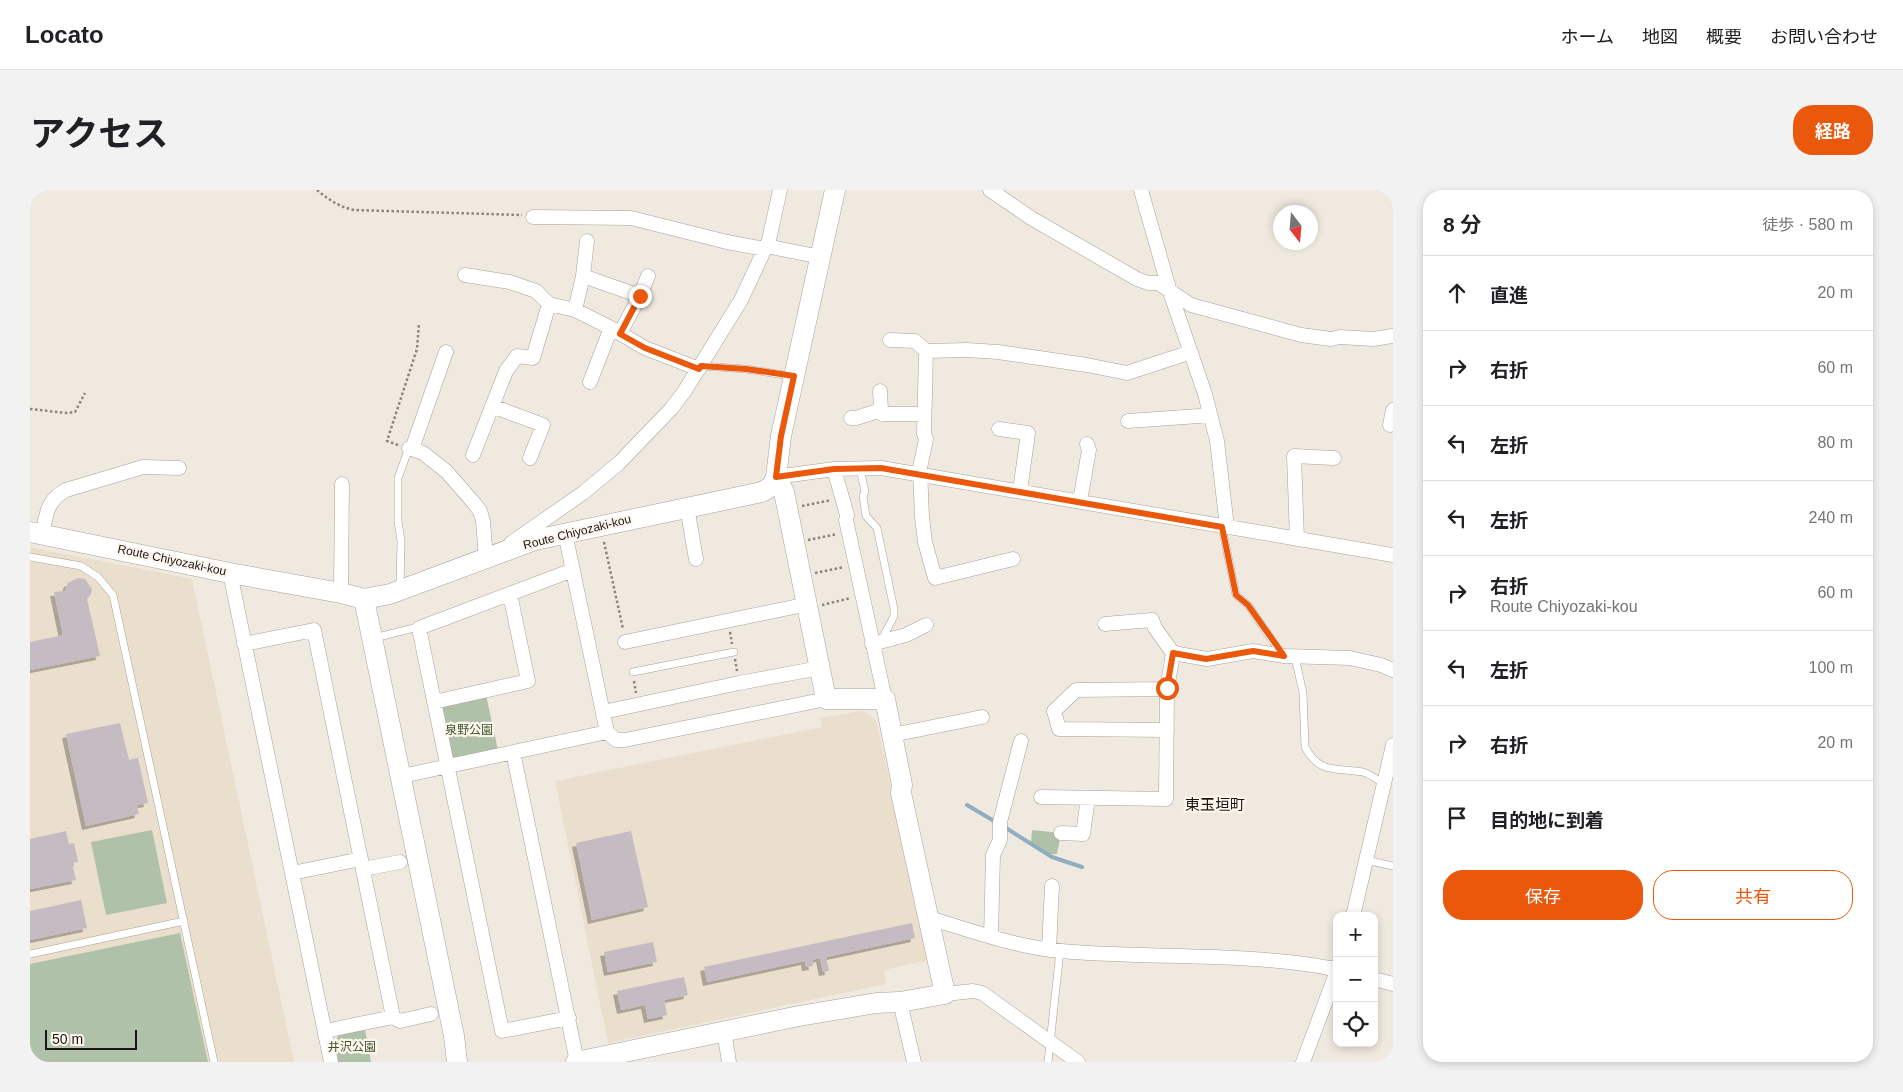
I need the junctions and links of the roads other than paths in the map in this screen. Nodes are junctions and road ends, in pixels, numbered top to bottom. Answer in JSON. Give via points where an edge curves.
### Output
{"nodes":[{"id":1,"x":780,"y":190,"type":"edge"},
{"id":2,"x":835,"y":190,"type":"edge"},
{"id":3,"x":990,"y":190,"type":"edge"},
{"id":4,"x":1141,"y":190,"type":"edge"},
{"id":5,"x":533,"y":217,"type":"road end"},
{"id":6,"x":587,"y":241,"type":"dead end"},
{"id":7,"x":765,"y":248,"type":"junction"},
{"id":8,"x":821,"y":257,"type":"junction"},
{"id":9,"x":465,"y":275,"type":"dead end"},
{"id":10,"x":583,"y":276,"type":"junction"},
{"id":11,"x":648,"y":276,"type":"dead end"},
{"id":12,"x":1170,"y":292,"type":"junction"},
{"id":13,"x":640,"y":296,"type":"junction"},
{"id":14,"x":549,"y":304,"type":"junction"},
{"id":15,"x":575,"y":310,"type":"junction"},
{"id":16,"x":616,"y":331,"type":"junction"},
{"id":17,"x":1393,"y":336,"type":"edge"},
{"id":18,"x":890,"y":340,"type":"dead end"},
{"id":19,"x":926,"y":351,"type":"junction"},
{"id":20,"x":446,"y":352,"type":"dead end"},
{"id":21,"x":1190,"y":352,"type":"junction"},
{"id":22,"x":700,"y":367,"type":"junction"},
{"id":23,"x":794,"y":376,"type":"junction"},
{"id":24,"x":590,"y":382,"type":"dead end"},
{"id":25,"x":880,"y":391,"type":"dead end"},
{"id":26,"x":492,"y":406,"type":"junction"},
{"id":27,"x":881,"y":410,"type":"junction"},
{"id":28,"x":1393,"y":410,"type":"edge"},
{"id":29,"x":924,"y":414,"type":"junction"},
{"id":30,"x":1210,"y":414,"type":"junction"},
{"id":31,"x":851,"y":418,"type":"dead end"},
{"id":32,"x":1128,"y":421,"type":"dead end"},
{"id":33,"x":1390,"y":425,"type":"dead end"},
{"id":34,"x":999,"y":429,"type":"dead end"},
{"id":35,"x":1087,"y":444,"type":"dead end"},
{"id":36,"x":410,"y":448,"type":"junction"},
{"id":37,"x":473,"y":455,"type":"dead end"},
{"id":38,"x":530,"y":458,"type":"dead end"},
{"id":39,"x":1334,"y":458,"type":"dead end"},
{"id":40,"x":860,"y":467,"type":"junction"},
{"id":41,"x":179,"y":468,"type":"dead end"},
{"id":42,"x":834,"y":469,"type":"junction"},
{"id":43,"x":921,"y":474,"type":"junction"},
{"id":44,"x":776,"y":477,"type":"junction"},
{"id":45,"x":342,"y":484,"type":"dead end"},
{"id":46,"x":1020,"y":492,"type":"junction"},
{"id":47,"x":1080,"y":502,"type":"junction"},
{"id":48,"x":687,"y":507,"type":"junction"},
{"id":49,"x":1225,"y":527,"type":"junction"},
{"id":50,"x":36,"y":533,"type":"edge"},
{"id":51,"x":565,"y":533,"type":"junction"},
{"id":52,"x":1297,"y":539,"type":"junction"},
{"id":53,"x":1393,"y":555,"type":"edge"},
{"id":54,"x":30,"y":557,"type":"edge"},
{"id":55,"x":489,"y":557,"type":"junction"},
{"id":56,"x":696,"y":559,"type":"dead end"},
{"id":57,"x":1013,"y":559,"type":"dead end"},
{"id":58,"x":573,"y":570,"type":"junction"},
{"id":59,"x":230,"y":573,"type":"junction"},
{"id":60,"x":400,"y":590,"type":"junction"},
{"id":61,"x":341,"y":593,"type":"junction"},
{"id":62,"x":510,"y":594,"type":"junction"},
{"id":63,"x":364,"y":599,"type":"junction"},
{"id":64,"x":808,"y":606,"type":"junction"},
{"id":65,"x":1105,"y":624,"type":"dead end"},
{"id":66,"x":926,"y":625,"type":"dead end"},
{"id":67,"x":419,"y":628,"type":"junction"},
{"id":68,"x":382,"y":636,"type":"dead end"},
{"id":69,"x":625,"y":642,"type":"road end"},
{"id":70,"x":877,"y":643,"type":"junction"},
{"id":71,"x":244,"y":644,"type":"junction"},
{"id":72,"x":734,"y":652,"type":"dead end"},
{"id":73,"x":1173,"y":653,"type":"junction"},
{"id":74,"x":1290,"y":656,"type":"junction"},
{"id":75,"x":820,"y":668,"type":"junction"},
{"id":76,"x":1393,"y":670,"type":"edge"},
{"id":77,"x":633,"y":672,"type":"road end"},
{"id":78,"x":1167,"y":688,"type":"junction"},
{"id":79,"x":826,"y":699,"type":"junction"},
{"id":80,"x":885,"y":699,"type":"junction"},
{"id":81,"x":434,"y":702,"type":"junction"},
{"id":82,"x":603,"y":712,"type":"junction"},
{"id":83,"x":982,"y":717,"type":"dead end"},
{"id":84,"x":1167,"y":730,"type":"junction"},
{"id":85,"x":607,"y":732,"type":"junction"},
{"id":86,"x":892,"y":735,"type":"junction"},
{"id":87,"x":1021,"y":741,"type":"dead end"},
{"id":88,"x":1393,"y":745,"type":"edge"},
{"id":89,"x":513,"y":752,"type":"junction"},
{"id":90,"x":446,"y":766,"type":"junction"},
{"id":91,"x":402,"y":776,"type":"junction"},
{"id":92,"x":1384,"y":784,"type":"junction"},
{"id":93,"x":1041,"y":797,"type":"dead end"},
{"id":94,"x":1088,"y":798,"type":"junction"},
{"id":95,"x":1061,"y":833,"type":"dead end"},
{"id":96,"x":1366,"y":860,"type":"junction"},
{"id":97,"x":400,"y":862,"type":"dead end"},
{"id":98,"x":362,"y":864,"type":"junction"},
{"id":99,"x":1393,"y":866,"type":"edge"},
{"id":100,"x":292,"y":873,"type":"junction"},
{"id":101,"x":1052,"y":886,"type":"dead end"},
{"id":102,"x":1354,"y":912,"type":"edge"},
{"id":103,"x":929,"y":918,"type":"junction"},
{"id":104,"x":184,"y":922,"type":"junction"},
{"id":105,"x":991,"y":937,"type":"junction"},
{"id":106,"x":1055,"y":950,"type":"junction"},
{"id":107,"x":30,"y":954,"type":"edge"},
{"id":108,"x":1333,"y":968,"type":"edge"},
{"id":109,"x":1333,"y":980,"type":"edge"},
{"id":110,"x":1378,"y":980,"type":"edge"},
{"id":111,"x":1393,"y":984,"type":"edge"},
{"id":112,"x":945,"y":994,"type":"junction"},
{"id":113,"x":900,"y":1002,"type":"junction"},
{"id":114,"x":431,"y":1014,"type":"dead end"},
{"id":115,"x":393,"y":1017,"type":"junction"},
{"id":116,"x":569,"y":1018,"type":"junction"},
{"id":117,"x":325,"y":1031,"type":"junction"},
{"id":118,"x":724,"y":1031,"type":"junction"},
{"id":119,"x":1051,"y":1041,"type":"junction"},
{"id":120,"x":214,"y":1062,"type":"edge"},
{"id":121,"x":331,"y":1062,"type":"edge"},
{"id":122,"x":457,"y":1062,"type":"edge"},
{"id":123,"x":577,"y":1062,"type":"edge"},
{"id":124,"x":730,"y":1062,"type":"edge"},
{"id":125,"x":914,"y":1062,"type":"edge"},
{"id":126,"x":1048,"y":1062,"type":"edge"},
{"id":127,"x":1078,"y":1062,"type":"edge"},
{"id":128,"x":1303,"y":1062,"type":"edge"}],
"edges":[{"from":1,"to":7,"type":"street"},
{"from":2,"to":8,"type":"street"},
{"from":3,"to":12,"type":"street","via":[[1031,218],[1137,279],[1158,282]]},
{"from":4,"to":12,"type":"street"},
{"from":5,"to":7,"type":"street","via":[[631,218]]},
{"from":6,"to":10,"type":"street"},
{"from":7,"to":8,"type":"street"},
{"from":7,"to":22,"type":"street","via":[[741,300]]},
{"from":8,"to":23,"type":"street"},
{"from":9,"to":14,"type":"street","via":[[510,282],[536,291]]},
{"from":10,"to":13,"type":"street"},
{"from":10,"to":15,"type":"street"},
{"from":11,"to":13,"type":"street"},
{"from":12,"to":17,"type":"street","via":[[1191,305],[1301,335],[1331,339]]},
{"from":12,"to":21,"type":"street"},
{"from":13,"to":16,"type":"street"},
{"from":14,"to":15,"type":"street"},
{"from":14,"to":26,"type":"street","via":[[534,358],[517,356],[506,371]]},
{"from":15,"to":16,"type":"street"},
{"from":16,"to":22,"type":"street","via":[[645,348]]},
{"from":16,"to":24,"type":"street"},
{"from":18,"to":19,"type":"street","via":[[915,340]]},
{"from":19,"to":21,"type":"street","via":[[998,352],[1127,373]]},
{"from":19,"to":29,"type":"street"},
{"from":20,"to":36,"type":"street"},
{"from":21,"to":30,"type":"street"},
{"from":22,"to":23,"type":"lane"},
{"from":22,"to":55,"type":"street","via":[[670,409],[619,463],[583,493]]},
{"from":23,"to":44,"type":"street"},
{"from":25,"to":27,"type":"street"},
{"from":26,"to":37,"type":"street"},
{"from":26,"to":38,"type":"street","via":[[543,425]]},
{"from":27,"to":29,"type":"street","via":[[883,414]]},
{"from":27,"to":31,"type":"street"},
{"from":28,"to":33,"type":"street"},
{"from":29,"to":43,"type":"street","via":[[926,439]]},
{"from":30,"to":32,"type":"street"},
{"from":30,"to":49,"type":"street","via":[[1217,441]]},
{"from":34,"to":46,"type":"street","via":[[1028,433]]},
{"from":35,"to":47,"type":"street","via":[[1089,450]]},
{"from":36,"to":55,"type":"street","via":[[423,453],[446,471],[480,511]]},
{"from":36,"to":60,"type":"lane","via":[[398,478]]},
{"from":39,"to":52,"type":"street","via":[[1294,456]]},
{"from":40,"to":42,"type":"street"},
{"from":40,"to":43,"type":"street"},
{"from":40,"to":70,"type":"lane","via":[[866,516],[877,528],[894,609],[894,616]]},
{"from":41,"to":50,"type":"street","via":[[143,468],[66,490],[48,506]]},
{"from":42,"to":44,"type":"street"},
{"from":42,"to":70,"type":"street","via":[[847,515],[862,596]]},
{"from":43,"to":46,"type":"street"},
{"from":43,"to":57,"type":"street","via":[[925,542],[935,578]]},
{"from":44,"to":48,"type":"street","name":"Route Chiyozaki-kou","via":[[772,486],[762,492]]},
{"from":44,"to":64,"type":"street","via":[[784,492]]},
{"from":45,"to":61,"type":"street"},
{"from":46,"to":47,"type":"street"},
{"from":47,"to":49,"type":"street"},
{"from":48,"to":51,"type":"street","name":"Route Chiyozaki-kou"},
{"from":48,"to":56,"type":"street"},
{"from":49,"to":52,"type":"street"},
{"from":49,"to":74,"type":"lane","via":[[1236,595]]},
{"from":50,"to":59,"type":"street","name":"Route Chiyozaki-kou"},
{"from":51,"to":55,"type":"street","name":"Route Chiyozaki-kou"},
{"from":51,"to":58,"type":"street"},
{"from":52,"to":53,"type":"street"},
{"from":54,"to":104,"type":"lane","via":[[81,566],[98,577],[113,595]]},
{"from":55,"to":60,"type":"street","name":"Route Chiyozaki-kou"},
{"from":58,"to":62,"type":"street"},
{"from":58,"to":82,"type":"street"},
{"from":59,"to":61,"type":"street","name":"Route Chiyozaki-kou"},
{"from":59,"to":71,"type":"street"},
{"from":60,"to":63,"type":"street","name":"Route Chiyozaki-kou"},
{"from":61,"to":63,"type":"street","name":"Route Chiyozaki-kou"},
{"from":62,"to":67,"type":"street"},
{"from":62,"to":81,"type":"street","via":[[528,681]]},
{"from":63,"to":91,"type":"street"},
{"from":64,"to":69,"type":"street"},
{"from":64,"to":75,"type":"street"},
{"from":65,"to":73,"type":"street","via":[[1152,620]]},
{"from":66,"to":70,"type":"street"},
{"from":67,"to":68,"type":"lane"},
{"from":67,"to":81,"type":"street"},
{"from":70,"to":80,"type":"street"},
{"from":71,"to":98,"type":"street","via":[[314,630]]},
{"from":71,"to":100,"type":"street"},
{"from":72,"to":77,"type":"lane"},
{"from":73,"to":74,"type":"street","via":[[1206,659],[1253,651]]},
{"from":73,"to":78,"type":"street"},
{"from":74,"to":76,"type":"street","via":[[1350,658]]},
{"from":74,"to":92,"type":"lane","via":[[1303,693],[1305,747],[1309,754],[1321,766],[1366,773]]},
{"from":75,"to":79,"type":"street"},
{"from":75,"to":82,"type":"street"},
{"from":78,"to":84,"type":"street"},
{"from":78,"to":84,"type":"street","via":[[1076,690],[1054,711],[1059,730]]},
{"from":79,"to":80,"type":"street"},
{"from":79,"to":85,"type":"street","via":[[625,740],[616,740]]},
{"from":80,"to":86,"type":"street"},
{"from":81,"to":90,"type":"street"},
{"from":82,"to":85,"type":"street"},
{"from":83,"to":86,"type":"street"},
{"from":84,"to":94,"type":"street","via":[[1166,799]]},
{"from":85,"to":89,"type":"street"},
{"from":86,"to":103,"type":"street","via":[[901,793]]},
{"from":87,"to":105,"type":"street","via":[[1000,822],[1000,840],[993,855]]},
{"from":88,"to":92,"type":"street"},
{"from":89,"to":90,"type":"street"},
{"from":89,"to":116,"type":"street"},
{"from":90,"to":91,"type":"street"},
{"from":90,"to":116,"type":"street","via":[[502,1031]]},
{"from":91,"to":122,"type":"street"},
{"from":92,"to":96,"type":"street"},
{"from":93,"to":94,"type":"street"},
{"from":94,"to":95,"type":"street","via":[[1083,834]]},
{"from":96,"to":99,"type":"lane"},
{"from":96,"to":102,"type":"street"},
{"from":97,"to":98,"type":"street"},
{"from":98,"to":100,"type":"street"},
{"from":98,"to":115,"type":"street"},
{"from":100,"to":117,"type":"street"},
{"from":101,"to":106,"type":"street"},
{"from":103,"to":105,"type":"street"},
{"from":103,"to":112,"type":"street"},
{"from":104,"to":107,"type":"lane"},
{"from":104,"to":120,"type":"lane"},
{"from":105,"to":106,"type":"street"},
{"from":106,"to":108,"type":"street","via":[[1252,958]]},
{"from":106,"to":119,"type":"lane"},
{"from":109,"to":128,"type":"street"},
{"from":110,"to":111,"type":"street"},
{"from":112,"to":113,"type":"street"},
{"from":112,"to":119,"type":"street","via":[[982,993]]},
{"from":113,"to":118,"type":"street","via":[[876,1003]]},
{"from":113,"to":125,"type":"street"},
{"from":114,"to":115,"type":"street","via":[[400,1021]]},
{"from":115,"to":117,"type":"street"},
{"from":116,"to":123,"type":"street"},
{"from":117,"to":121,"type":"street"},
{"from":118,"to":123,"type":"street"},
{"from":118,"to":124,"type":"street"},
{"from":119,"to":126,"type":"lane"},
{"from":119,"to":127,"type":"street"}]}
